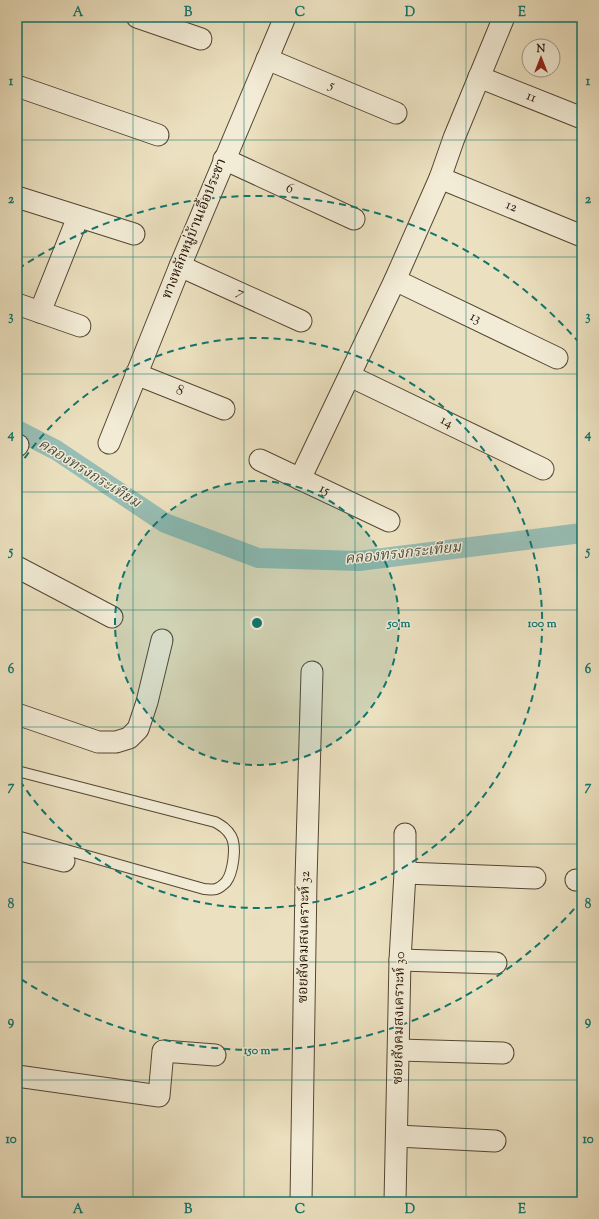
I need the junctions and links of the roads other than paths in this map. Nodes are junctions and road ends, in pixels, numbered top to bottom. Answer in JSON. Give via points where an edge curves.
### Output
{"nodes":[{"id":1,"x":137,"y":17,"type":"edge"},
{"id":2,"x":285,"y":17,"type":"edge"},
{"id":3,"x":504,"y":17,"type":"edge"},
{"id":4,"x":201,"y":39,"type":"dead end"},
{"id":5,"x":267,"y":59,"type":"junction"},
{"id":6,"x":479,"y":77,"type":"junction"},
{"id":7,"x":17,"y":86,"type":"edge"},
{"id":8,"x":396,"y":113,"type":"dead end"},
{"id":9,"x":582,"y":118,"type":"edge"},
{"id":10,"x":158,"y":135,"type":"dead end"},
{"id":11,"x":224,"y":159,"type":"junction"},
{"id":12,"x":440,"y":178,"type":"junction"},
{"id":13,"x":17,"y":197,"type":"edge"},
{"id":14,"x":78,"y":216,"type":"junction"},
{"id":15,"x":354,"y":219,"type":"dead end"},
{"id":16,"x":134,"y":234,"type":"dead end"},
{"id":17,"x":582,"y":236,"type":"edge"},
{"id":18,"x":180,"y":266,"type":"junction"},
{"id":19,"x":395,"y":280,"type":"junction"},
{"id":20,"x":17,"y":304,"type":"edge"},
{"id":21,"x":40,"y":312,"type":"junction"},
{"id":22,"x":301,"y":321,"type":"dead end"},
{"id":23,"x":80,"y":326,"type":"dead end"},
{"id":24,"x":557,"y":358,"type":"dead end"},
{"id":25,"x":136,"y":374,"type":"junction"},
{"id":26,"x":350,"y":376,"type":"junction"},
{"id":27,"x":224,"y":409,"type":"dead end"},
{"id":28,"x":109,"y":443,"type":"dead end"},
{"id":29,"x":260,"y":460,"type":"dead end"},
{"id":30,"x":544,"y":469,"type":"dead end"},
{"id":31,"x":300,"y":479,"type":"junction"},
{"id":32,"x":389,"y":521,"type":"dead end"},
{"id":33,"x":17,"y":567,"type":"edge"},
{"id":34,"x":112,"y":617,"type":"dead end"},
{"id":35,"x":162,"y":640,"type":"dead end"},
{"id":36,"x":312,"y":672,"type":"dead end"},
{"id":37,"x":17,"y":714,"type":"edge"},
{"id":38,"x":17,"y":771,"type":"edge"},
{"id":39,"x":405,"y":834,"type":"dead end"},
{"id":40,"x":17,"y":836,"type":"edge"},
{"id":41,"x":17,"y":849,"type":"edge"},
{"id":42,"x":64,"y":861,"type":"dead end"},
{"id":43,"x":405,"y":873,"type":"junction"},
{"id":44,"x":535,"y":878,"type":"dead end"},
{"id":45,"x":400,"y":960,"type":"junction"},
{"id":46,"x":496,"y":963,"type":"dead end"},
{"id":47,"x":399,"y":1050,"type":"junction"},
{"id":48,"x":503,"y":1053,"type":"dead end"},
{"id":49,"x":215,"y":1055,"type":"dead end"},
{"id":50,"x":17,"y":1076,"type":"edge"},
{"id":51,"x":397,"y":1136,"type":"junction"},
{"id":52,"x":495,"y":1141,"type":"dead end"},
{"id":53,"x":301,"y":1202,"type":"edge"},
{"id":54,"x":395,"y":1202,"type":"edge"}],
"edges":[{"from":1,"to":4,"type":"street"},
{"from":2,"to":5,"type":"street","name":"ทางหลักหมู่บ้านเอื้อประชา"},
{"from":3,"to":6,"type":"street"},
{"from":5,"to":8,"type":"street","name":"5"},
{"from":5,"to":11,"type":"street","name":"ทางหลักหมู่บ้านเอื้อประชา"},
{"from":6,"to":9,"type":"street","name":"11"},
{"from":6,"to":12,"type":"street"},
{"from":7,"to":10,"type":"street"},
{"from":11,"to":15,"type":"street","name":"6"},
{"from":11,"to":18,"type":"street","name":"ทางหลักหมู่บ้านเอื้อประชา"},
{"from":12,"to":17,"type":"street","name":"12"},
{"from":12,"to":19,"type":"street"},
{"from":13,"to":14,"type":"street"},
{"from":14,"to":16,"type":"street"},
{"from":14,"to":21,"type":"street"},
{"from":18,"to":22,"type":"street","name":"7"},
{"from":18,"to":25,"type":"street","name":"ทางหลักหมู่บ้านเอื้อประชา"},
{"from":19,"to":24,"type":"street","name":"13"},
{"from":19,"to":26,"type":"street"},
{"from":20,"to":21,"type":"street"},
{"from":21,"to":23,"type":"street"},
{"from":25,"to":27,"type":"street","name":"8"},
{"from":25,"to":28,"type":"street","name":"ทางหลักหมู่บ้านเอื้อประชา"},
{"from":26,"to":30,"type":"street","name":"14"},
{"from":26,"to":31,"type":"street"},
{"from":29,"to":31,"type":"street","name":"15"},
{"from":31,"to":32,"type":"street","name":"15"},
{"from":33,"to":34,"type":"street"},
{"from":35,"to":37,"type":"street","via":[[138,729],[129,738],[116,742],[98,742]]},
{"from":36,"to":53,"type":"street","name":"ซอยสังคมสงเคราะห์ 32"},
{"from":38,"to":40,"type":"lane","via":[[215,822],[226,829],[232,838],[234,858],[226,881],[215,889],[204,889]]},
{"from":39,"to":43,"type":"street","name":"ซอยสังคมสงเคราะห์ 30"},
{"from":41,"to":42,"type":"street"},
{"from":43,"to":44,"type":"street"},
{"from":43,"to":45,"type":"street","name":"ซอยสังคมสงเคราะห์ 30"},
{"from":45,"to":46,"type":"street"},
{"from":45,"to":47,"type":"street","name":"ซอยสังคมสงเคราะห์ 30"},
{"from":47,"to":48,"type":"street"},
{"from":47,"to":51,"type":"street","name":"ซอยสังคมสงเคราะห์ 30"},
{"from":49,"to":50,"type":"street","via":[[163,1051],[159,1096]]},
{"from":51,"to":52,"type":"street"},
{"from":51,"to":54,"type":"street","name":"ซอยสังคมสงเคราะห์ 30"}]}
